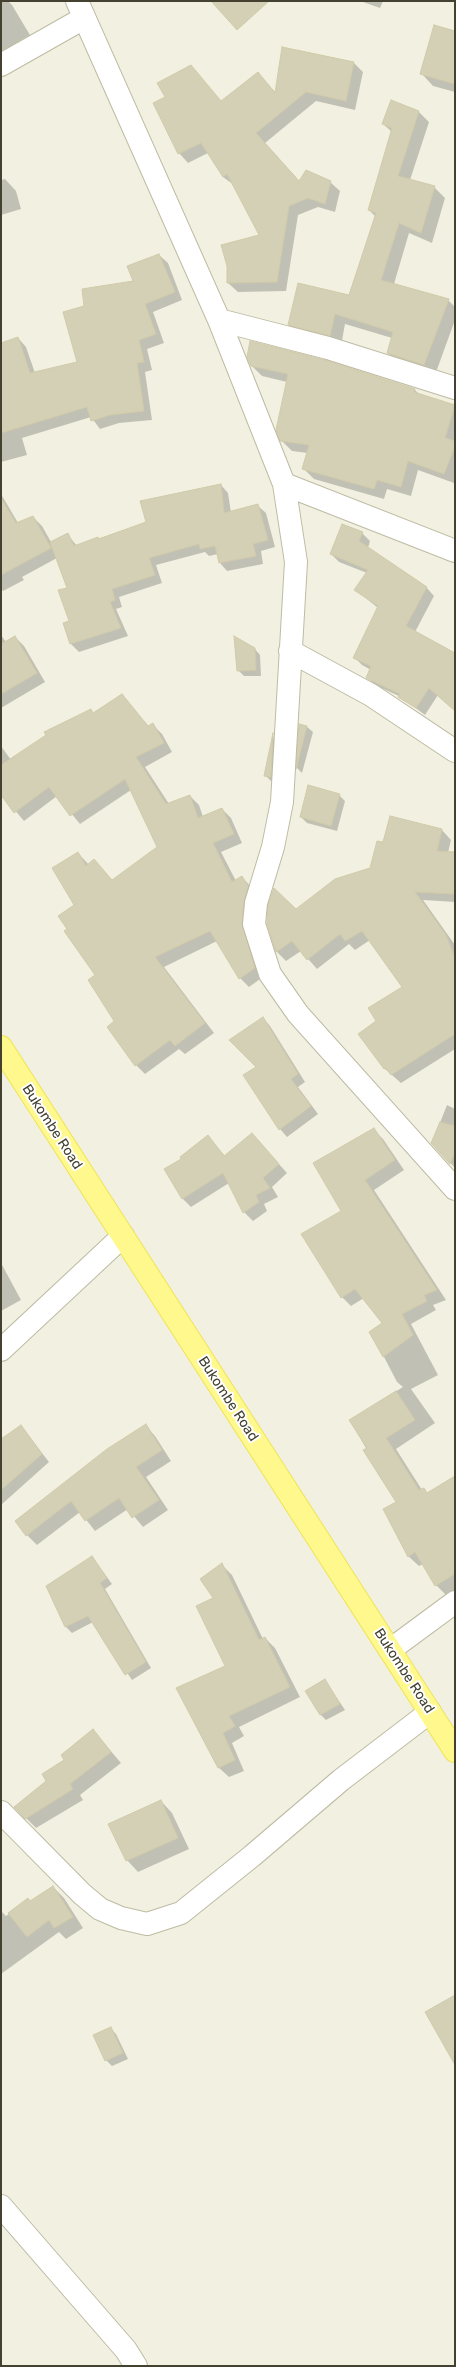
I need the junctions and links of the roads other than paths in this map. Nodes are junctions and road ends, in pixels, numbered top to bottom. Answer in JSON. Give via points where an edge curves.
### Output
{"nodes":[{"id":1,"x":81,"y":9,"type":"edge"},
{"id":2,"x":1,"y":65,"type":"edge"},
{"id":3,"x":219,"y":320,"type":"junction"},
{"id":4,"x":455,"y":388,"type":"edge"},
{"id":5,"x":284,"y":484,"type":"junction"},
{"id":6,"x":455,"y":552,"type":"edge"},
{"id":7,"x":290,"y":650,"type":"junction"},
{"id":8,"x":455,"y":751,"type":"edge"},
{"id":9,"x":1,"y":1047,"type":"edge"},
{"id":10,"x":455,"y":1190,"type":"edge"},
{"id":11,"x":123,"y":1236,"type":"junction"},
{"id":12,"x":1,"y":1350,"type":"edge"},
{"id":13,"x":455,"y":1602,"type":"edge"},
{"id":14,"x":390,"y":1650,"type":"junction"},
{"id":15,"x":430,"y":1712,"type":"junction"},
{"id":16,"x":455,"y":1751,"type":"edge"},
{"id":17,"x":1,"y":1812,"type":"edge"},
{"id":18,"x":1,"y":2206,"type":"edge"},
{"id":19,"x":136,"y":2366,"type":"edge"}],
"edges":[{"from":1,"to":2,"type":"street"},
{"from":1,"to":3,"type":"street"},
{"from":3,"to":4,"type":"street","via":[[328,348]]},
{"from":3,"to":5,"type":"street"},
{"from":5,"to":6,"type":"street"},
{"from":5,"to":7,"type":"street","via":[[296,562]]},
{"from":7,"to":8,"type":"street","via":[[371,695]]},
{"from":7,"to":10,"type":"street","via":[[282,802],[273,847],[256,903],[254,924],[270,974],[298,1014]]},
{"from":9,"to":11,"type":"main road","name":"Bukombe Road"},
{"from":11,"to":12,"type":"street"},
{"from":11,"to":14,"type":"main road","name":"Bukombe Road"},
{"from":13,"to":14,"type":"street"},
{"from":14,"to":15,"type":"main road","name":"Bukombe Road"},
{"from":15,"to":16,"type":"main road","name":"Bukombe Road"},
{"from":15,"to":17,"type":"street","via":[[342,1780],[181,1913],[146,1924],[121,1918],[100,1908],[82,1894]]},
{"from":18,"to":19,"type":"street","via":[[126,2350]]}]}
